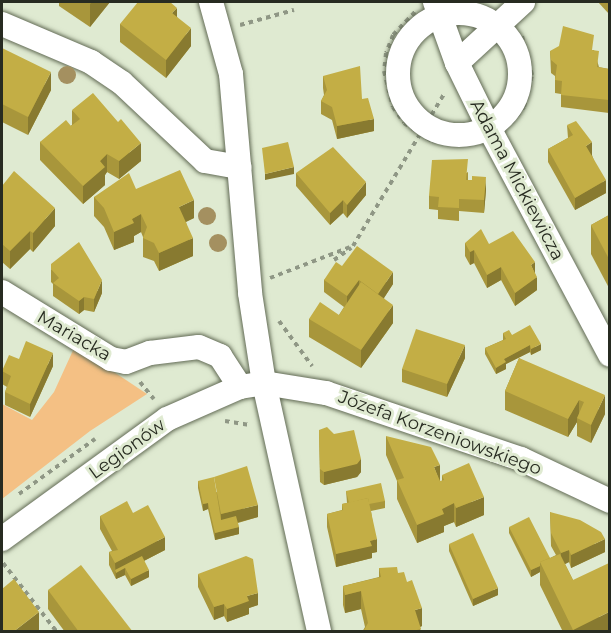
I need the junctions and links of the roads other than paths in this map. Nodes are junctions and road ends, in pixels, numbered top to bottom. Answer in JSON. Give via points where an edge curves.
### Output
{"nodes":[{"id":1,"x":211,"y":2,"type":"edge"},
{"id":2,"x":431,"y":9,"type":"edge"},
{"id":3,"x":509,"y":15,"type":"edge"},
{"id":4,"x":2,"y":24,"type":"edge"},
{"id":5,"x":455,"y":72,"type":"junction"},
{"id":6,"x":492,"y":132,"type":"junction"},
{"id":7,"x":239,"y":167,"type":"junction"},
{"id":8,"x":2,"y":292,"type":"edge"},
{"id":9,"x":609,"y":355,"type":"edge"},
{"id":10,"x":264,"y":383,"type":"junction"},
{"id":11,"x":240,"y":387,"type":"junction"},
{"id":12,"x":609,"y":501,"type":"edge"},
{"id":13,"x":7,"y":548,"type":"edge"},
{"id":14,"x":319,"y":632,"type":"edge"}],
"edges":[{"from":1,"to":7,"type":"street","via":[[231,74]]},
{"from":2,"to":3,"type":"street"},
{"from":2,"to":5,"type":"street","name":"Adama Mickiewicza"},
{"from":2,"to":6,"type":"street","via":[[409,39],[398,65],[400,92],[421,130],[453,135]]},
{"from":3,"to":5,"type":"street"},
{"from":3,"to":6,"type":"street","via":[[521,80],[507,113]]},
{"from":4,"to":7,"type":"street","via":[[91,62],[122,83],[205,161]]},
{"from":5,"to":6,"type":"street","name":"Adama Mickiewicza"},
{"from":6,"to":9,"type":"street","name":"Adama Mickiewicza"},
{"from":7,"to":10,"type":"street","via":[[250,293]]},
{"from":8,"to":11,"type":"street","name":"Mariacka","via":[[111,359],[126,362],[150,353],[199,347],[220,356]]},
{"from":10,"to":11,"type":"street","name":"Legionów"},
{"from":10,"to":12,"type":"street","name":"Józefa Korzeniowskiego","via":[[326,393],[521,459]]},
{"from":10,"to":14,"type":"street"},
{"from":11,"to":13,"type":"street","name":"Legionów","via":[[167,420]]}]}
